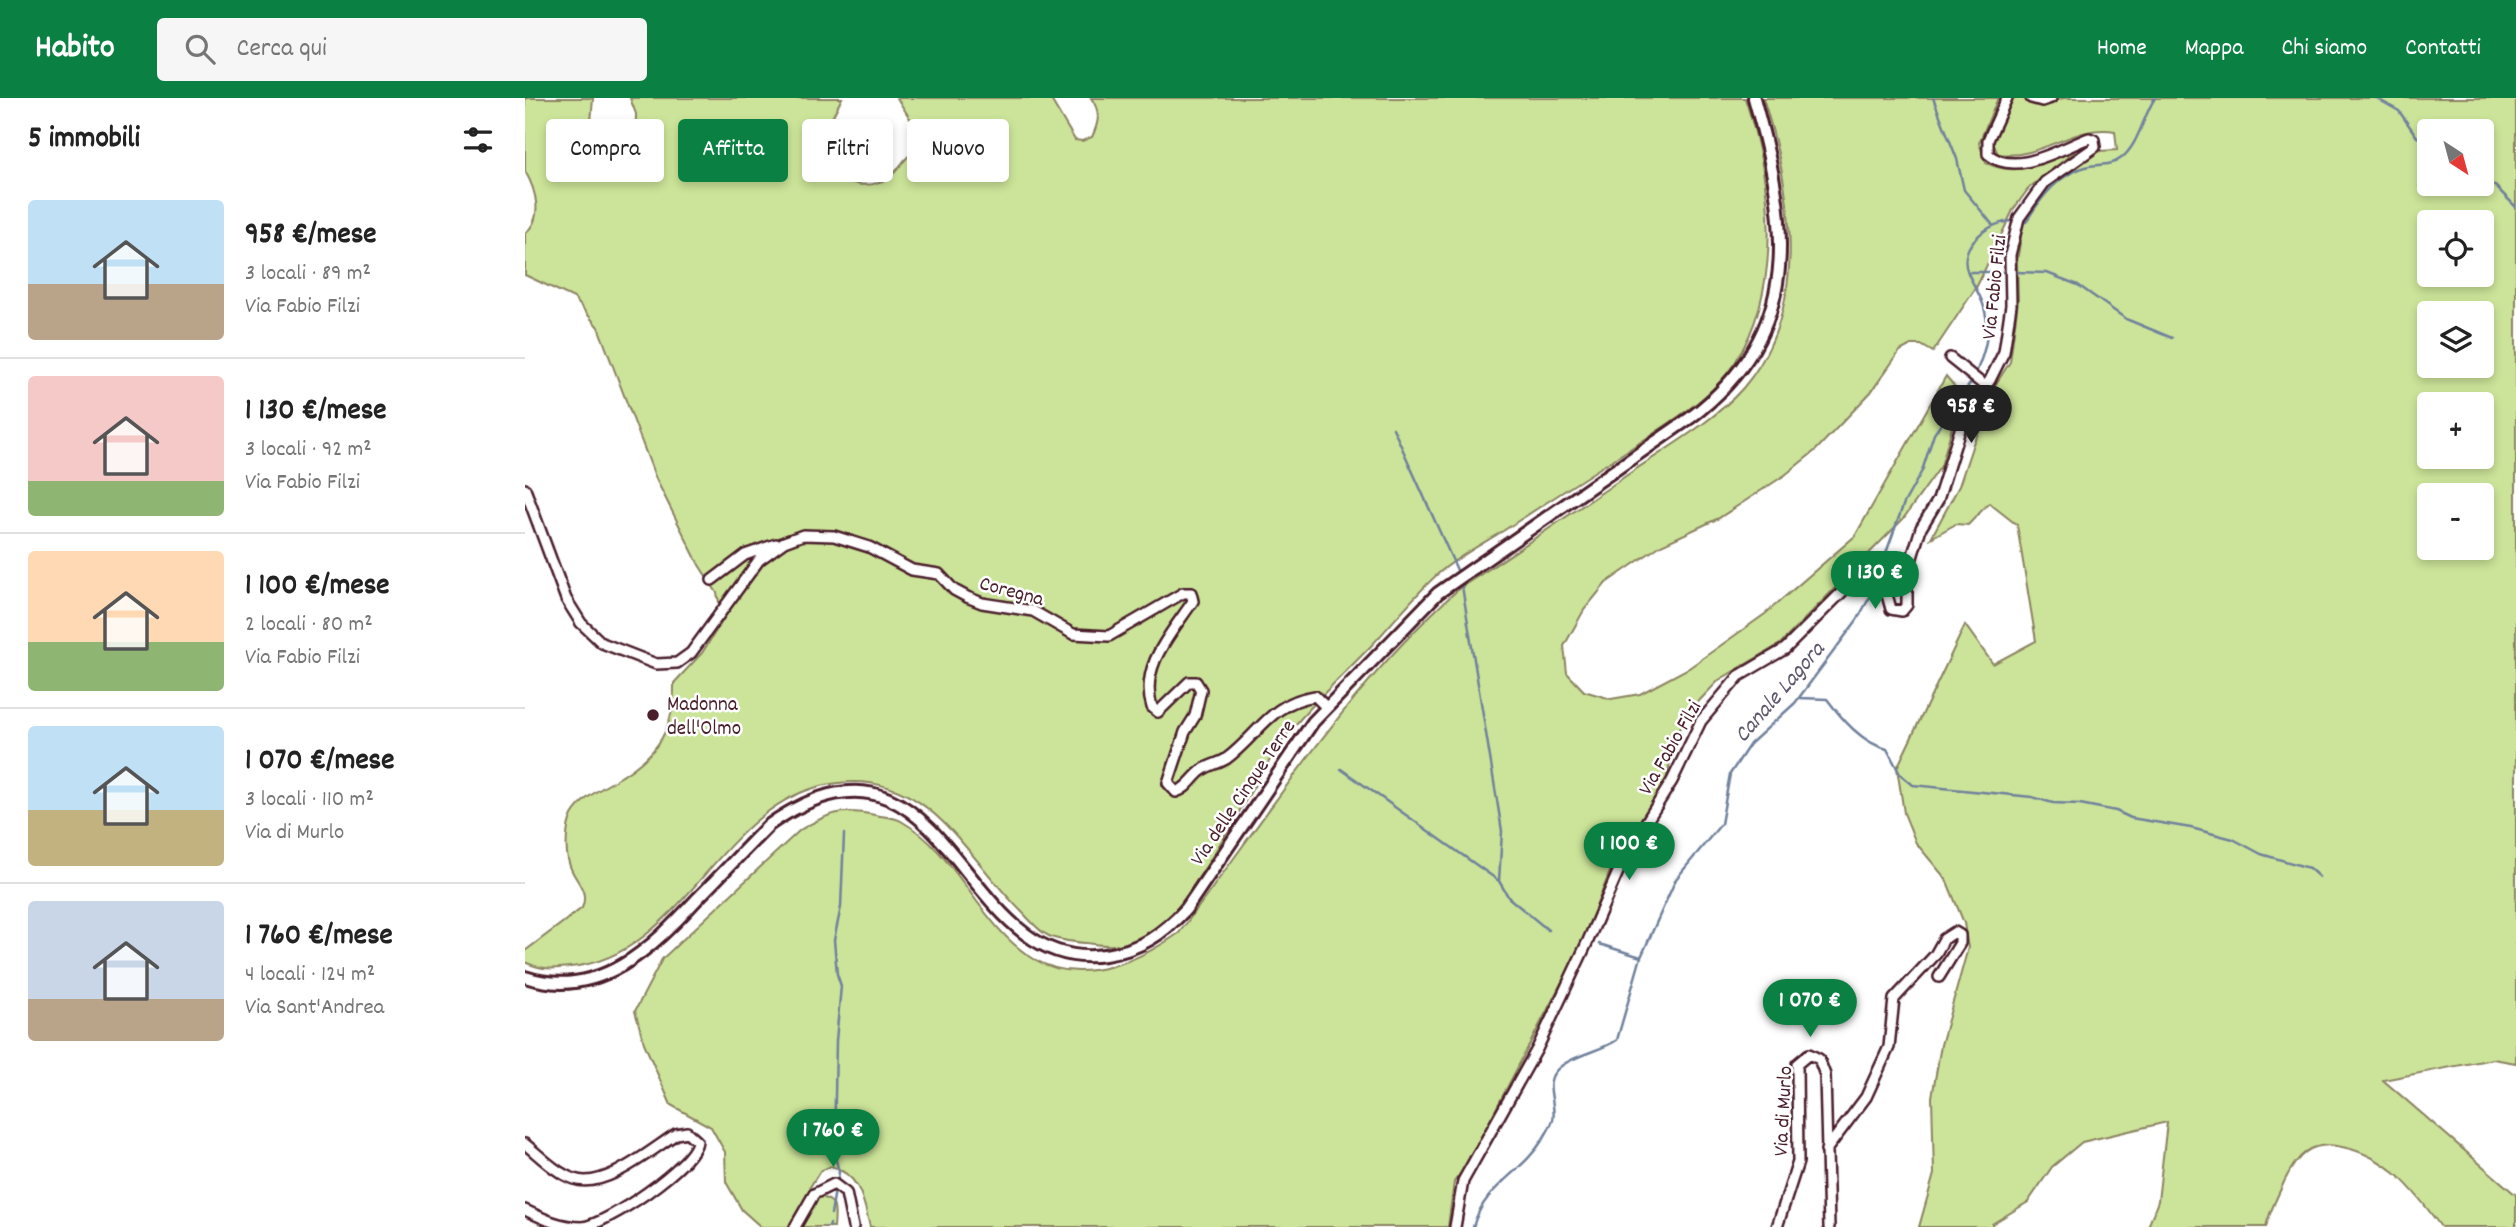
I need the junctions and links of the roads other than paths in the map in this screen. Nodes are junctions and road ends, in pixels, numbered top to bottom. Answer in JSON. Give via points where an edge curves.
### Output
{"nodes":[{"id":1,"x":1755,"y":98,"type":"edge"},
{"id":2,"x":2007,"y":98,"type":"edge"},
{"id":3,"x":2032,"y":98,"type":"edge"},
{"id":4,"x":2051,"y":98,"type":"edge"},
{"id":5,"x":1950,"y":358,"type":"dead end"},
{"id":6,"x":1982,"y":383,"type":"junction"},
{"id":7,"x":525,"y":489,"type":"edge"},
{"id":8,"x":784,"y":542,"type":"junction"},
{"id":9,"x":712,"y":580,"type":"dead end"},
{"id":10,"x":1326,"y":707,"type":"junction"},
{"id":11,"x":525,"y":977,"type":"edge"},
{"id":12,"x":1939,"y":978,"type":"dead end"},
{"id":13,"x":525,"y":1144,"type":"edge"},
{"id":14,"x":1825,"y":1152,"type":"junction"},
{"id":15,"x":525,"y":1210,"type":"edge"},
{"id":16,"x":795,"y":1227,"type":"edge"},
{"id":17,"x":853,"y":1227,"type":"edge"},
{"id":18,"x":1455,"y":1227,"type":"edge"},
{"id":19,"x":1777,"y":1227,"type":"edge"},
{"id":20,"x":1829,"y":1227,"type":"edge"}],
"edges":[{"from":1,"to":10,"type":"main road","name":"Via delle Cinque Terre","via":[[1778,198],[1781,251],[1774,300],[1758,343],[1741,370],[1690,418],[1453,581]]},
{"from":2,"to":6,"type":"street","name":"Via Fabio Filzi","via":[[1987,145],[1988,154],[1997,161],[2032,160],[2089,138],[2096,144],[2045,182],[2019,218],[2010,256],[2006,345],[2002,359]]},
{"from":3,"to":4,"type":"street"},
{"from":5,"to":6,"type":"street"},
{"from":6,"to":18,"type":"street","name":"Via Fabio Filzi","via":[[1963,420],[1938,500],[1921,528],[1907,574],[1907,605],[1902,611],[1889,607],[1882,577],[1863,574],[1785,649],[1739,676],[1701,721],[1672,781],[1625,856],[1537,1049],[1463,1181]]},
{"from":7,"to":8,"type":"street","via":[[561,587],[580,623],[603,643],[656,664],[677,663],[691,653],[747,575]]},
{"from":8,"to":9,"type":"street","via":[[745,555]]},
{"from":8,"to":10,"type":"street","name":"Coregna","via":[[819,535],[860,544],[912,570],[939,574],[967,597],[1033,611],[1073,635],[1109,636],[1183,593],[1191,593],[1193,601],[1153,659],[1150,688],[1152,707],[1158,712],[1189,682],[1196,682],[1201,690],[1168,783],[1176,792],[1202,770],[1224,760],[1285,705],[1315,696]]},
{"from":10,"to":11,"type":"main road","name":"Via delle Cinque Terre","via":[[1279,768],[1186,909],[1162,934],[1133,949],[1084,957],[1031,940],[921,817],[874,796],[827,794],[769,825],[658,941],[622,967],[575,982]]},
{"from":12,"to":14,"type":"street","via":[[1960,943],[1955,932],[1893,999],[1889,1047],[1865,1097]]},
{"from":13,"to":15,"type":"street","via":[[560,1172],[585,1181],[616,1172],[676,1134],[687,1132],[697,1141],[694,1152],[656,1186],[598,1222],[584,1227],[555,1224]]},
{"from":14,"to":19,"type":"street","name":"Via di Murlo","via":[[1824,1067],[1809,1054],[1797,1064],[1799,1154]]},
{"from":14,"to":20,"type":"street","name":"Via di Murlo"},
{"from":16,"to":17,"type":"street","via":[[814,1194],[834,1184],[846,1193]]}]}
